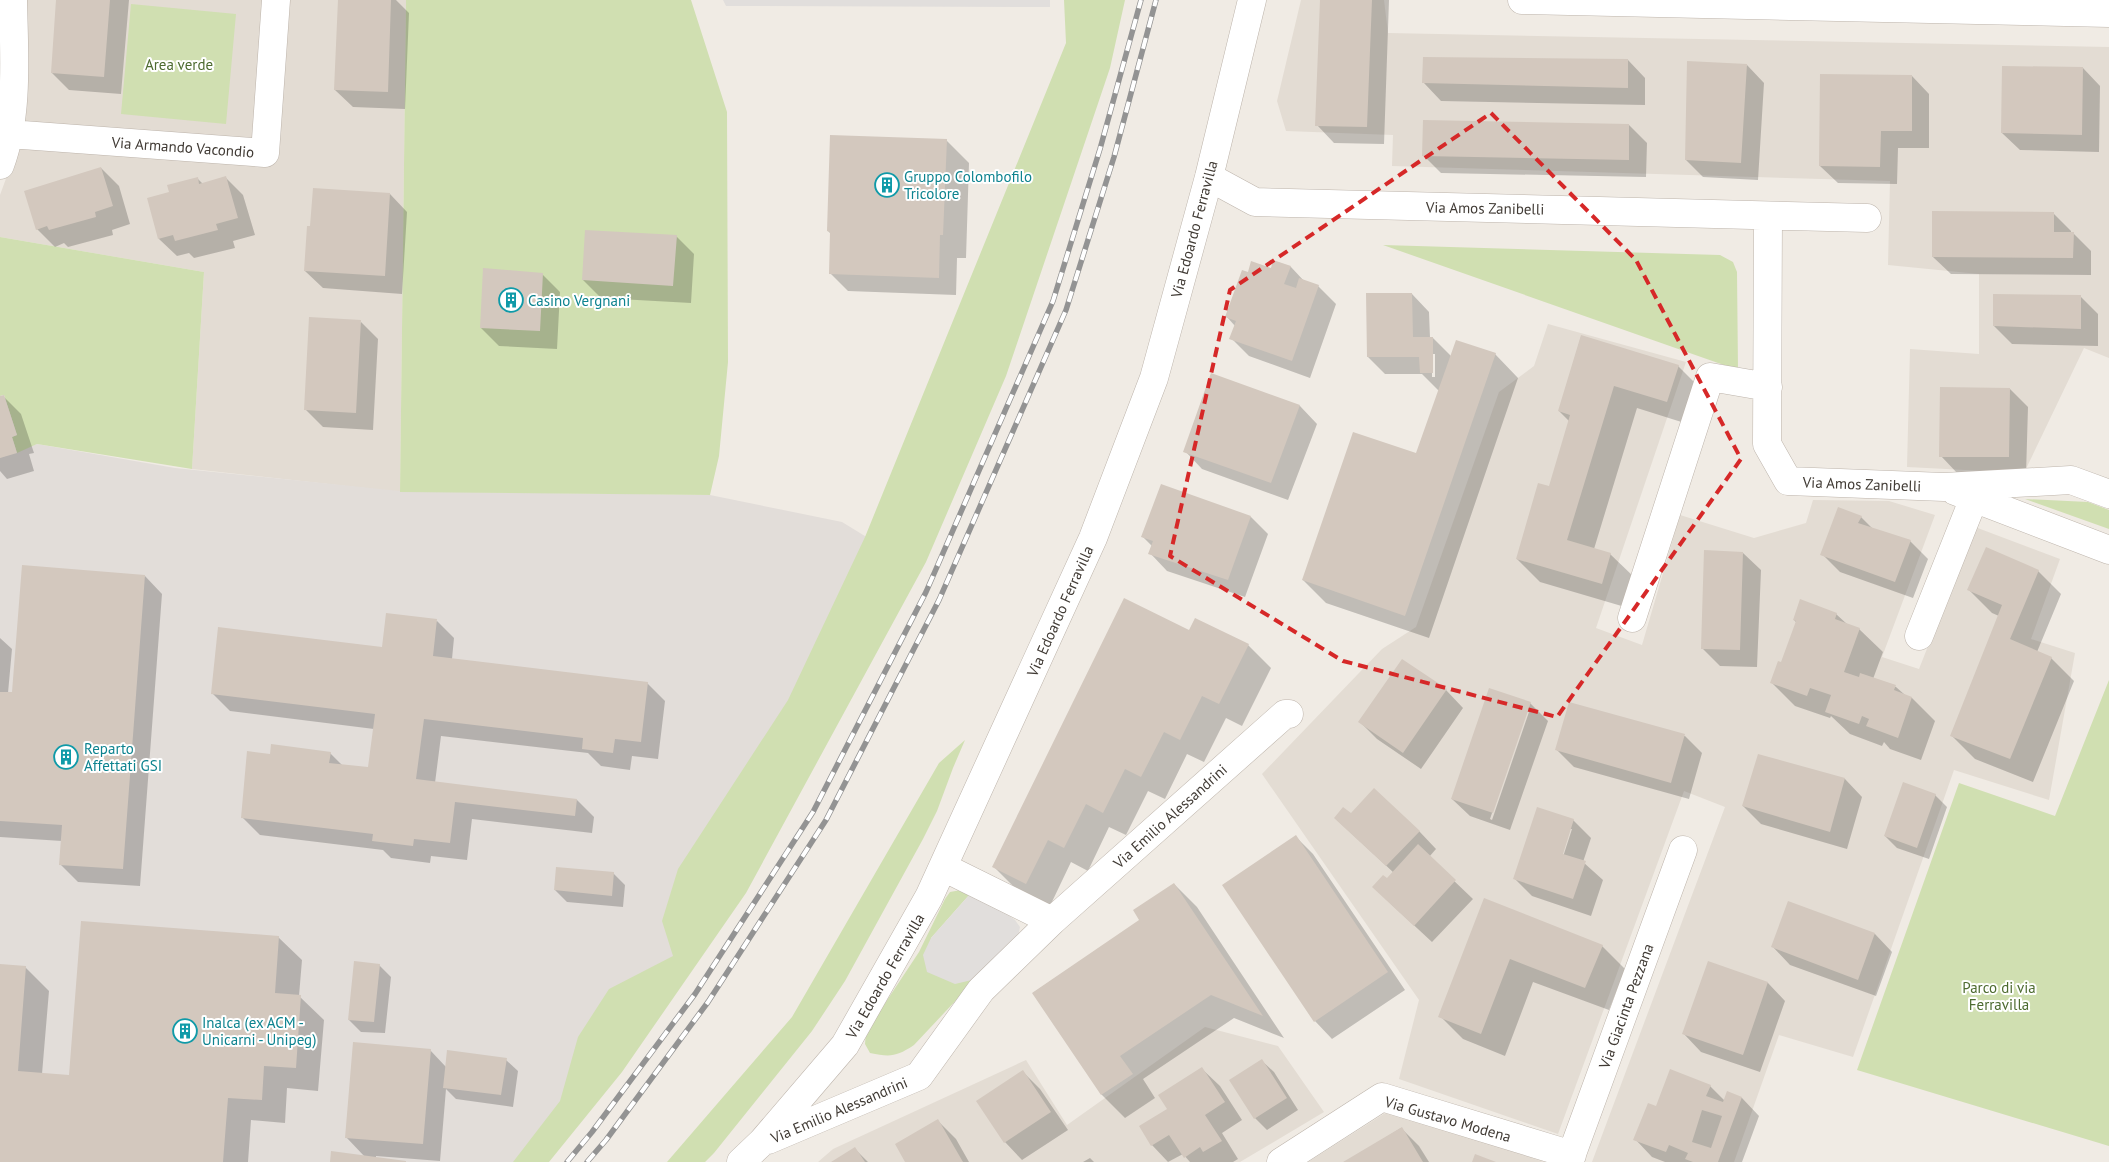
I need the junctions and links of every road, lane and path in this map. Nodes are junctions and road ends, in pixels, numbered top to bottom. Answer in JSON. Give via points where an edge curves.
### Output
{"nodes":[{"id":1,"x":12,"y":0,"type":"edge"},
{"id":2,"x":276,"y":0,"type":"edge"},
{"id":3,"x":1252,"y":0,"type":"edge"},
{"id":4,"x":1522,"y":0,"type":"edge"},
{"id":5,"x":1769,"y":3,"type":"edge"},
{"id":6,"x":2109,"y":13,"type":"edge"},
{"id":7,"x":9,"y":134,"type":"junction"},
{"id":8,"x":0,"y":165,"type":"edge"},
{"id":9,"x":1209,"y":176,"type":"junction"},
{"id":10,"x":1768,"y":216,"type":"junction"},
{"id":11,"x":1867,"y":218,"type":"dead end"},
{"id":12,"x":1768,"y":387,"type":"junction"},
{"id":13,"x":1944,"y":488,"type":"junction"},
{"id":14,"x":2109,"y":494,"type":"edge"},
{"id":15,"x":1974,"y":498,"type":"junction"},
{"id":16,"x":2109,"y":550,"type":"edge"},
{"id":17,"x":1632,"y":618,"type":"dead end"},
{"id":18,"x":1919,"y":636,"type":"dead end"},
{"id":19,"x":1289,"y":714,"type":"dead end"},
{"id":20,"x":1683,"y":850,"type":"dead end"},
{"id":21,"x":943,"y":867,"type":"junction"},
{"id":22,"x":1052,"y":921,"type":"junction"},
{"id":23,"x":762,"y":1142,"type":"junction"},
{"id":24,"x":1571,"y":1159,"type":"edge"},
{"id":25,"x":741,"y":1162,"type":"edge"},
{"id":26,"x":1281,"y":1162,"type":"edge"}],
"edges":[{"from":1,"to":7,"type":"street","via":[[14,68]]},
{"from":2,"to":7,"type":"street","name":"Via Armando Vacondio","via":[[265,153]]},
{"from":3,"to":9,"type":"street","name":"Via Edoardo Ferravilla"},
{"from":4,"to":5,"type":"street"},
{"from":5,"to":6,"type":"street"},
{"from":7,"to":8,"type":"street"},
{"from":9,"to":10,"type":"street","name":"Via Amos Zanibelli","via":[[1255,202]]},
{"from":9,"to":21,"type":"street","name":"Via Edoardo Ferravilla","via":[[1154,378],[1110,494]]},
{"from":10,"to":11,"type":"street","name":"Via Amos Zanibelli"},
{"from":10,"to":12,"type":"street","name":"Via Amos Zanibelli"},
{"from":12,"to":13,"type":"street","name":"Via Amos Zanibelli","via":[[1767,444],[1788,481]]},
{"from":12,"to":17,"type":"street","via":[[1710,377]]},
{"from":13,"to":14,"type":"street","name":"Via Amos Zanibelli","via":[[2072,480]]},
{"from":13,"to":15,"type":"street","name":"Via Amos Zanibelli"},
{"from":15,"to":16,"type":"street","name":"Via Amos Zanibelli"},
{"from":15,"to":18,"type":"street"},
{"from":19,"to":22,"type":"street","name":"Via Emilio Alessandrini","via":[[1285,714]]},
{"from":20,"to":24,"type":"street","name":"Via Giacinta Pezzana"},
{"from":21,"to":22,"type":"street"},
{"from":21,"to":23,"type":"street","name":"Via Edoardo Ferravilla","via":[[930,897],[845,1046]]},
{"from":22,"to":23,"type":"street","name":"Via Emilio Alessandrini","via":[[981,990],[919,1076]]},
{"from":23,"to":25,"type":"street","name":"Via Edoardo Ferravilla"},
{"from":24,"to":26,"type":"street","name":"Via Gustavo Modena","via":[[1382,1097]]}]}
